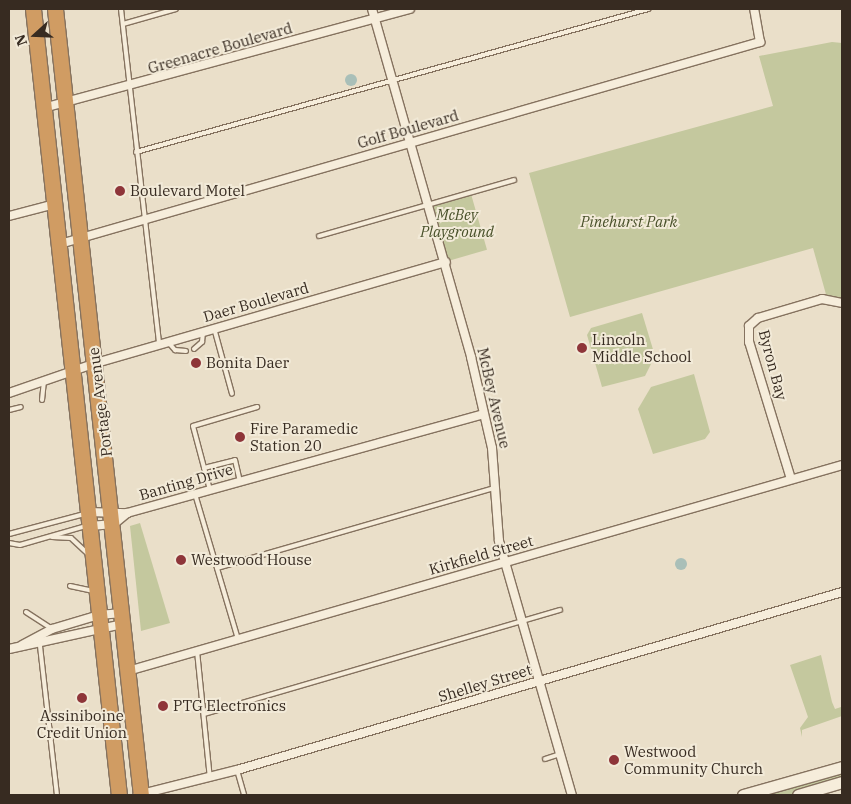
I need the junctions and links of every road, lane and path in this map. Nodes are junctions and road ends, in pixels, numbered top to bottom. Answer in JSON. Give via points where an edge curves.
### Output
{"nodes":[{"id":1,"x":33,"y":9,"type":"edge"},
{"id":2,"x":55,"y":9,"type":"edge"},
{"id":3,"x":121,"y":9,"type":"edge"},
{"id":4,"x":176,"y":9,"type":"edge"},
{"id":5,"x":372,"y":9,"type":"edge"},
{"id":6,"x":410,"y":9,"type":"edge"},
{"id":7,"x":648,"y":9,"type":"edge"},
{"id":8,"x":754,"y":9,"type":"edge"},
{"id":9,"x":375,"y":18,"type":"junction"},
{"id":10,"x":123,"y":24,"type":"junction"},
{"id":11,"x":393,"y":80,"type":"junction"},
{"id":12,"x":129,"y":87,"type":"junction"},
{"id":13,"x":67,"y":103,"type":"junction"},
{"id":14,"x":43,"y":108,"type":"junction"},
{"id":15,"x":411,"y":143,"type":"junction"},
{"id":16,"x":136,"y":152,"type":"junction"},
{"id":17,"x":514,"y":180,"type":"dead end"},
{"id":18,"x":428,"y":203,"type":"junction"},
{"id":19,"x":55,"y":204,"type":"junction"},
{"id":20,"x":9,"y":216,"type":"edge"},
{"id":21,"x":144,"y":218,"type":"junction"},
{"id":22,"x":319,"y":236,"type":"dead end"},
{"id":23,"x":81,"y":237,"type":"junction"},
{"id":24,"x":60,"y":244,"type":"junction"},
{"id":25,"x":446,"y":262,"type":"junction"},
{"id":26,"x":842,"y":303,"type":"edge"},
{"id":27,"x":214,"y":328,"type":"junction"},
{"id":28,"x":202,"y":332,"type":"junction"},
{"id":29,"x":168,"y":342,"type":"junction"},
{"id":30,"x":159,"y":344,"type":"junction"},
{"id":31,"x":194,"y":349,"type":"dead end"},
{"id":32,"x":186,"y":351,"type":"dead end"},
{"id":33,"x":96,"y":363,"type":"junction"},
{"id":34,"x":73,"y":371,"type":"junction"},
{"id":35,"x":44,"y":381,"type":"junction"},
{"id":36,"x":9,"y":393,"type":"edge"},
{"id":37,"x":232,"y":394,"type":"dead end"},
{"id":38,"x":42,"y":400,"type":"dead end"},
{"id":39,"x":257,"y":406,"type":"dead end"},
{"id":40,"x":20,"y":407,"type":"dead end"},
{"id":41,"x":9,"y":410,"type":"edge"},
{"id":42,"x":484,"y":414,"type":"junction"},
{"id":43,"x":842,"y":465,"type":"edge"},
{"id":44,"x":204,"y":468,"type":"junction"},
{"id":45,"x":791,"y":479,"type":"junction"},
{"id":46,"x":240,"y":481,"type":"junction"},
{"id":47,"x":494,"y":488,"type":"junction"},
{"id":48,"x":210,"y":490,"type":"junction"},
{"id":49,"x":195,"y":494,"type":"junction"},
{"id":50,"x":118,"y":516,"type":"junction"},
{"id":51,"x":89,"y":519,"type":"junction"},
{"id":52,"x":9,"y":534,"type":"edge"},
{"id":53,"x":48,"y":536,"type":"junction"},
{"id":54,"x":9,"y":543,"type":"edge"},
{"id":55,"x":93,"y":562,"type":"junction"},
{"id":56,"x":505,"y":563,"type":"junction"},
{"id":57,"x":217,"y":568,"type":"junction"},
{"id":58,"x":70,"y":586,"type":"dead end"},
{"id":59,"x":96,"y":592,"type":"junction"},
{"id":60,"x":842,"y":592,"type":"edge"},
{"id":61,"x":560,"y":610,"type":"dead end"},
{"id":62,"x":26,"y":612,"type":"dead end"},
{"id":63,"x":123,"y":619,"type":"junction"},
{"id":64,"x":99,"y":620,"type":"junction"},
{"id":65,"x":522,"y":622,"type":"junction"},
{"id":66,"x":52,"y":629,"type":"junction"},
{"id":67,"x":238,"y":639,"type":"junction"},
{"id":68,"x":22,"y":645,"type":"junction"},
{"id":69,"x":40,"y":646,"type":"junction"},
{"id":70,"x":9,"y":649,"type":"edge"},
{"id":71,"x":197,"y":651,"type":"junction"},
{"id":72,"x":128,"y":672,"type":"junction"},
{"id":73,"x":539,"y":681,"type":"junction"},
{"id":74,"x":204,"y":714,"type":"junction"},
{"id":75,"x":560,"y":754,"type":"junction"},
{"id":76,"x":545,"y":758,"type":"dead end"},
{"id":77,"x":842,"y":767,"type":"edge"},
{"id":78,"x":237,"y":770,"type":"junction"},
{"id":79,"x":210,"y":778,"type":"junction"},
{"id":80,"x":842,"y":782,"type":"edge"},
{"id":81,"x":57,"y":795,"type":"edge"},
{"id":82,"x":119,"y":795,"type":"edge"},
{"id":83,"x":139,"y":795,"type":"edge"},
{"id":84,"x":244,"y":795,"type":"edge"},
{"id":85,"x":572,"y":795,"type":"edge"},
{"id":86,"x":746,"y":795,"type":"edge"},
{"id":87,"x":798,"y":795,"type":"edge"}],
"edges":[{"from":1,"to":14,"type":"highway","name":"Portage Avenue"},
{"from":2,"to":13,"type":"highway","name":"Portage Avenue"},
{"from":3,"to":10,"type":"lane"},
{"from":4,"to":10,"type":"lane"},
{"from":5,"to":9,"type":"street","name":"McBey Avenue"},
{"from":6,"to":9,"type":"street","name":"Greenacre Boulevard"},
{"from":7,"to":11,"type":"lane"},
{"from":8,"to":15,"type":"street","name":"Golf Boulevard","via":[[762,38]]},
{"from":9,"to":11,"type":"street","name":"McBey Avenue"},
{"from":9,"to":12,"type":"street","name":"Greenacre Boulevard"},
{"from":10,"to":12,"type":"lane"},
{"from":11,"to":15,"type":"street","name":"McBey Avenue"},
{"from":11,"to":16,"type":"lane"},
{"from":12,"to":13,"type":"street","name":"Greenacre Boulevard"},
{"from":12,"to":16,"type":"lane"},
{"from":13,"to":14,"type":"street","name":"Greenacre Boulevard"},
{"from":13,"to":23,"type":"highway","name":"Portage Avenue"},
{"from":14,"to":19,"type":"highway","name":"Portage Avenue"},
{"from":15,"to":18,"type":"street","name":"McBey Avenue"},
{"from":15,"to":21,"type":"street","name":"Golf Boulevard"},
{"from":16,"to":21,"type":"lane"},
{"from":17,"to":18,"type":"lane"},
{"from":18,"to":22,"type":"lane"},
{"from":18,"to":25,"type":"street","name":"McBey Avenue"},
{"from":19,"to":20,"type":"street"},
{"from":19,"to":24,"type":"highway","name":"Portage Avenue"},
{"from":21,"to":23,"type":"street","name":"Golf Boulevard"},
{"from":21,"to":30,"type":"lane"},
{"from":23,"to":24,"type":"street","name":"Golf Boulevard"},
{"from":23,"to":33,"type":"highway","name":"Portage Avenue"},
{"from":24,"to":34,"type":"highway","name":"Portage Avenue"},
{"from":25,"to":27,"type":"street","name":"Daer Boulevard"},
{"from":25,"to":42,"type":"street","name":"McBey Avenue"},
{"from":26,"to":45,"type":"street","name":"Byron Bay","via":[[822,299],[758,318],[748,329]]},
{"from":27,"to":28,"type":"street","name":"Daer Boulevard"},
{"from":27,"to":37,"type":"lane"},
{"from":28,"to":29,"type":"street","name":"Daer Boulevard"},
{"from":28,"to":31,"type":"lane","via":[[202,342]]},
{"from":29,"to":30,"type":"street","name":"Daer Boulevard"},
{"from":29,"to":32,"type":"lane","via":[[174,350]]},
{"from":30,"to":33,"type":"street","name":"Daer Boulevard"},
{"from":33,"to":34,"type":"street","name":"Daer Boulevard"},
{"from":33,"to":50,"type":"highway","name":"Portage Avenue"},
{"from":34,"to":35,"type":"street","name":"Daer Boulevard"},
{"from":34,"to":51,"type":"highway","name":"Portage Avenue"},
{"from":35,"to":36,"type":"street","name":"Daer Boulevard"},
{"from":35,"to":38,"type":"lane"},
{"from":39,"to":44,"type":"lane","via":[[193,426]]},
{"from":40,"to":41,"type":"lane"},
{"from":42,"to":46,"type":"street","name":"Banting Drive"},
{"from":42,"to":47,"type":"street","name":"McBey Avenue"},
{"from":43,"to":45,"type":"street","name":"Kirkfield Street"},
{"from":44,"to":46,"type":"lane","via":[[234,460]]},
{"from":44,"to":48,"type":"lane"},
{"from":45,"to":56,"type":"street","name":"Kirkfield Street"},
{"from":46,"to":48,"type":"street","name":"Banting Drive"},
{"from":47,"to":56,"type":"street","name":"McBey Avenue","via":[[496,526]]},
{"from":47,"to":57,"type":"lane"},
{"from":48,"to":49,"type":"street","name":"Banting Drive"},
{"from":49,"to":50,"type":"street","name":"Banting Drive"},
{"from":49,"to":57,"type":"lane"},
{"from":50,"to":51,"type":"street","name":"Banting Drive"},
{"from":50,"to":51,"type":"street","name":"Banting Drive"},
{"from":50,"to":63,"type":"highway","name":"Portage Avenue"},
{"from":51,"to":52,"type":"lane"},
{"from":51,"to":53,"type":"lane"},
{"from":51,"to":55,"type":"highway","name":"Portage Avenue"},
{"from":53,"to":54,"type":"lane","via":[[20,545]]},
{"from":53,"to":55,"type":"lane","via":[[71,538]]},
{"from":55,"to":59,"type":"highway","name":"Portage Avenue"},
{"from":56,"to":65,"type":"street","name":"McBey Avenue"},
{"from":56,"to":67,"type":"street","name":"Kirkfield Street"},
{"from":57,"to":67,"type":"lane"},
{"from":58,"to":59,"type":"lane"},
{"from":59,"to":64,"type":"highway","name":"Portage Avenue"},
{"from":60,"to":73,"type":"street","name":"Shelley Street"},
{"from":61,"to":65,"type":"lane"},
{"from":62,"to":66,"type":"lane"},
{"from":63,"to":64,"type":"street"},
{"from":63,"to":72,"type":"highway","name":"Portage Avenue"},
{"from":64,"to":66,"type":"street"},
{"from":64,"to":69,"type":"street"},
{"from":64,"to":82,"type":"highway","name":"Portage Avenue"},
{"from":65,"to":73,"type":"street","name":"McBey Avenue"},
{"from":65,"to":74,"type":"lane"},
{"from":66,"to":68,"type":"street"},
{"from":67,"to":71,"type":"street","name":"Kirkfield Street"},
{"from":68,"to":69,"type":"street"},
{"from":68,"to":70,"type":"street"},
{"from":69,"to":81,"type":"lane"},
{"from":71,"to":72,"type":"street","name":"Kirkfield Street"},
{"from":71,"to":74,"type":"lane"},
{"from":72,"to":83,"type":"highway","name":"Portage Avenue"},
{"from":73,"to":75,"type":"street","name":"McBey Avenue"},
{"from":73,"to":78,"type":"street","name":"Shelley Street"},
{"from":74,"to":79,"type":"lane"},
{"from":75,"to":76,"type":"lane"},
{"from":75,"to":85,"type":"street","name":"McBey Avenue"},
{"from":77,"to":86,"type":"street"},
{"from":78,"to":79,"type":"street","name":"Shelley Street"},
{"from":78,"to":84,"type":"lane"},
{"from":79,"to":83,"type":"street","name":"Shelley Street"},
{"from":80,"to":87,"type":"street"}]}
